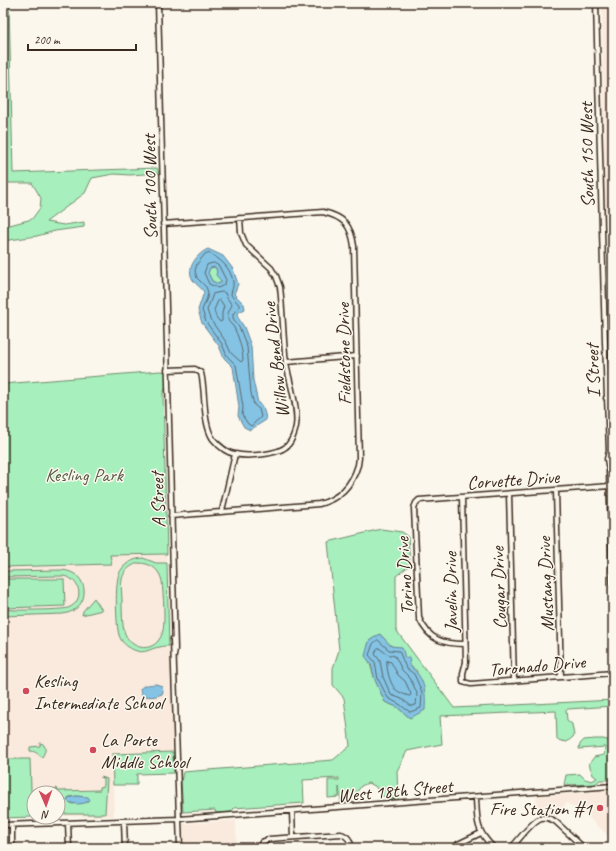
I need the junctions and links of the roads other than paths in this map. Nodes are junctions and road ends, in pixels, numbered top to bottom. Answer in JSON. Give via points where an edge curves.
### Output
{"nodes":[{"id":1,"x":158,"y":3,"type":"edge"},
{"id":2,"x":596,"y":3,"type":"edge"},
{"id":3,"x":240,"y":218,"type":"junction"},
{"id":4,"x":163,"y":224,"type":"junction"},
{"id":5,"x":604,"y":307,"type":"joint"},
{"id":6,"x":357,"y":356,"type":"junction"},
{"id":7,"x":286,"y":362,"type":"junction"},
{"id":8,"x":167,"y":370,"type":"junction"},
{"id":9,"x":606,"y":398,"type":"junction"},
{"id":10,"x":613,"y":398,"type":"edge"},
{"id":11,"x":235,"y":454,"type":"junction"},
{"id":12,"x":613,"y":459,"type":"edge"},
{"id":13,"x":607,"y":460,"type":"junction"},
{"id":14,"x":610,"y":486,"type":"junction"},
{"id":15,"x":556,"y":490,"type":"junction"},
{"id":16,"x":509,"y":494,"type":"junction"},
{"id":17,"x":462,"y":497,"type":"junction"},
{"id":18,"x":419,"y":500,"type":"joint"},
{"id":19,"x":222,"y":511,"type":"junction"},
{"id":20,"x":171,"y":516,"type":"junction"},
{"id":21,"x":612,"y":523,"type":"edge"},
{"id":22,"x":613,"y":586,"type":"edge"},
{"id":23,"x":613,"y":601,"type":"edge"},
{"id":24,"x":613,"y":640,"type":"edge"},
{"id":25,"x":465,"y":644,"type":"junction"},
{"id":26,"x":613,"y":647,"type":"edge"},
{"id":27,"x":613,"y":663,"type":"edge"},
{"id":28,"x":613,"y":673,"type":"edge"},
{"id":29,"x":561,"y":677,"type":"junction"},
{"id":30,"x":514,"y":681,"type":"junction"},
{"id":31,"x":461,"y":683,"type":"joint"},
{"id":32,"x":613,"y":786,"type":"edge"},
{"id":33,"x":476,"y":797,"type":"junction"},
{"id":34,"x":292,"y":812,"type":"junction"},
{"id":35,"x":179,"y":819,"type":"junction"},
{"id":36,"x":124,"y":822,"type":"junction"},
{"id":37,"x":68,"y":823,"type":"junction"},
{"id":38,"x":3,"y":825,"type":"edge"},
{"id":39,"x":12,"y":825,"type":"junction"},
{"id":40,"x":481,"y":834,"type":"junction"},
{"id":41,"x":293,"y":837,"type":"junction"},
{"id":42,"x":458,"y":844,"type":"dead end"},
{"id":43,"x":12,"y":848,"type":"edge"},
{"id":44,"x":69,"y":848,"type":"edge"},
{"id":45,"x":125,"y":848,"type":"edge"},
{"id":46,"x":180,"y":848,"type":"edge"},
{"id":47,"x":258,"y":848,"type":"edge"},
{"id":48,"x":351,"y":848,"type":"edge"},
{"id":49,"x":494,"y":848,"type":"edge"},
{"id":50,"x":511,"y":848,"type":"edge"},
{"id":51,"x":584,"y":848,"type":"edge"}],
"edges":[{"from":1,"to":4,"type":"street","name":"South 100 West"},
{"from":2,"to":5,"type":"street","name":"South 150 West"},
{"from":3,"to":4,"type":"street","name":"Fieldstone Drive"},
{"from":3,"to":6,"type":"street","name":"Fieldstone Drive","via":[[323,212],[334,214],[343,220],[352,236],[354,246]]},
{"from":3,"to":7,"type":"street","name":"Willow Bend Drive","via":[[241,233],[246,244],[276,276],[281,296]]},
{"from":4,"to":8,"type":"street","name":"South 100 West"},
{"from":5,"to":9,"type":"street","name":"I Street"},
{"from":6,"to":7,"type":"street"},
{"from":6,"to":19,"type":"street","name":"Fieldstone Drive","via":[[359,458],[354,476],[346,489],[333,499],[319,504]]},
{"from":7,"to":11,"type":"street","name":"Willow Bend Drive","via":[[297,417],[294,436],[288,445],[280,450],[265,454]]},
{"from":8,"to":11,"type":"street","name":"Willow Bend Drive","via":[[195,369],[201,373],[210,433],[216,443]]},
{"from":8,"to":20,"type":"street","name":"A Street"},
{"from":9,"to":10,"type":"street"},
{"from":9,"to":13,"type":"street","name":"I Street","via":[[609,451]]},
{"from":11,"to":19,"type":"street"},
{"from":12,"to":13,"type":"street"},
{"from":13,"to":14,"type":"street","name":"I Street"},
{"from":14,"to":15,"type":"street","name":"Corvette Drive"},
{"from":14,"to":21,"type":"street","name":"I Street"},
{"from":15,"to":16,"type":"street","name":"Corvette Drive"},
{"from":15,"to":29,"type":"street","name":"Mustang Drive"},
{"from":16,"to":17,"type":"street","name":"Corvette Drive"},
{"from":16,"to":30,"type":"street","name":"Cougar Drive"},
{"from":17,"to":18,"type":"street","name":"Corvette Drive"},
{"from":17,"to":25,"type":"street","name":"Javelin Drive"},
{"from":18,"to":25,"type":"street","name":"Torino Drive","via":[[414,508],[417,612],[424,628],[431,636],[450,644]]},
{"from":19,"to":20,"type":"street","name":"Fieldstone Drive"},
{"from":20,"to":35,"type":"street","name":"A Street","via":[[174,629],[172,644]]},
{"from":21,"to":22,"type":"street","name":"I Street"},
{"from":22,"to":23,"type":"street","name":"I Street"},
{"from":24,"to":26,"type":"street"},
{"from":25,"to":31,"type":"street","name":"Javelin Drive","via":[[466,662]]},
{"from":26,"to":27,"type":"street"},
{"from":28,"to":29,"type":"street","name":"Toronado Drive"},
{"from":29,"to":30,"type":"street","name":"Toronado Drive"},
{"from":30,"to":31,"type":"street","name":"Toronado Drive"},
{"from":32,"to":33,"type":"street","name":"West 18th Street"},
{"from":33,"to":34,"type":"street","name":"West 18th Street"},
{"from":33,"to":40,"type":"street","via":[[477,820]]},
{"from":34,"to":35,"type":"street","name":"West 18th Street"},
{"from":34,"to":41,"type":"street"},
{"from":35,"to":36,"type":"street","name":"West 18th Street"},
{"from":35,"to":46,"type":"street","name":"A Street"},
{"from":36,"to":37,"type":"street","name":"West 18th Street"},
{"from":36,"to":45,"type":"street"},
{"from":37,"to":39,"type":"street","name":"West 18th Street"},
{"from":37,"to":44,"type":"street"},
{"from":38,"to":39,"type":"street","name":"West 18th Street"},
{"from":39,"to":43,"type":"street"},
{"from":40,"to":42,"type":"street"},
{"from":40,"to":49,"type":"street"},
{"from":41,"to":47,"type":"street","via":[[266,840]]},
{"from":41,"to":48,"type":"street","via":[[341,834],[349,840]]},
{"from":50,"to":51,"type":"street","via":[[542,818],[552,819]]}]}
